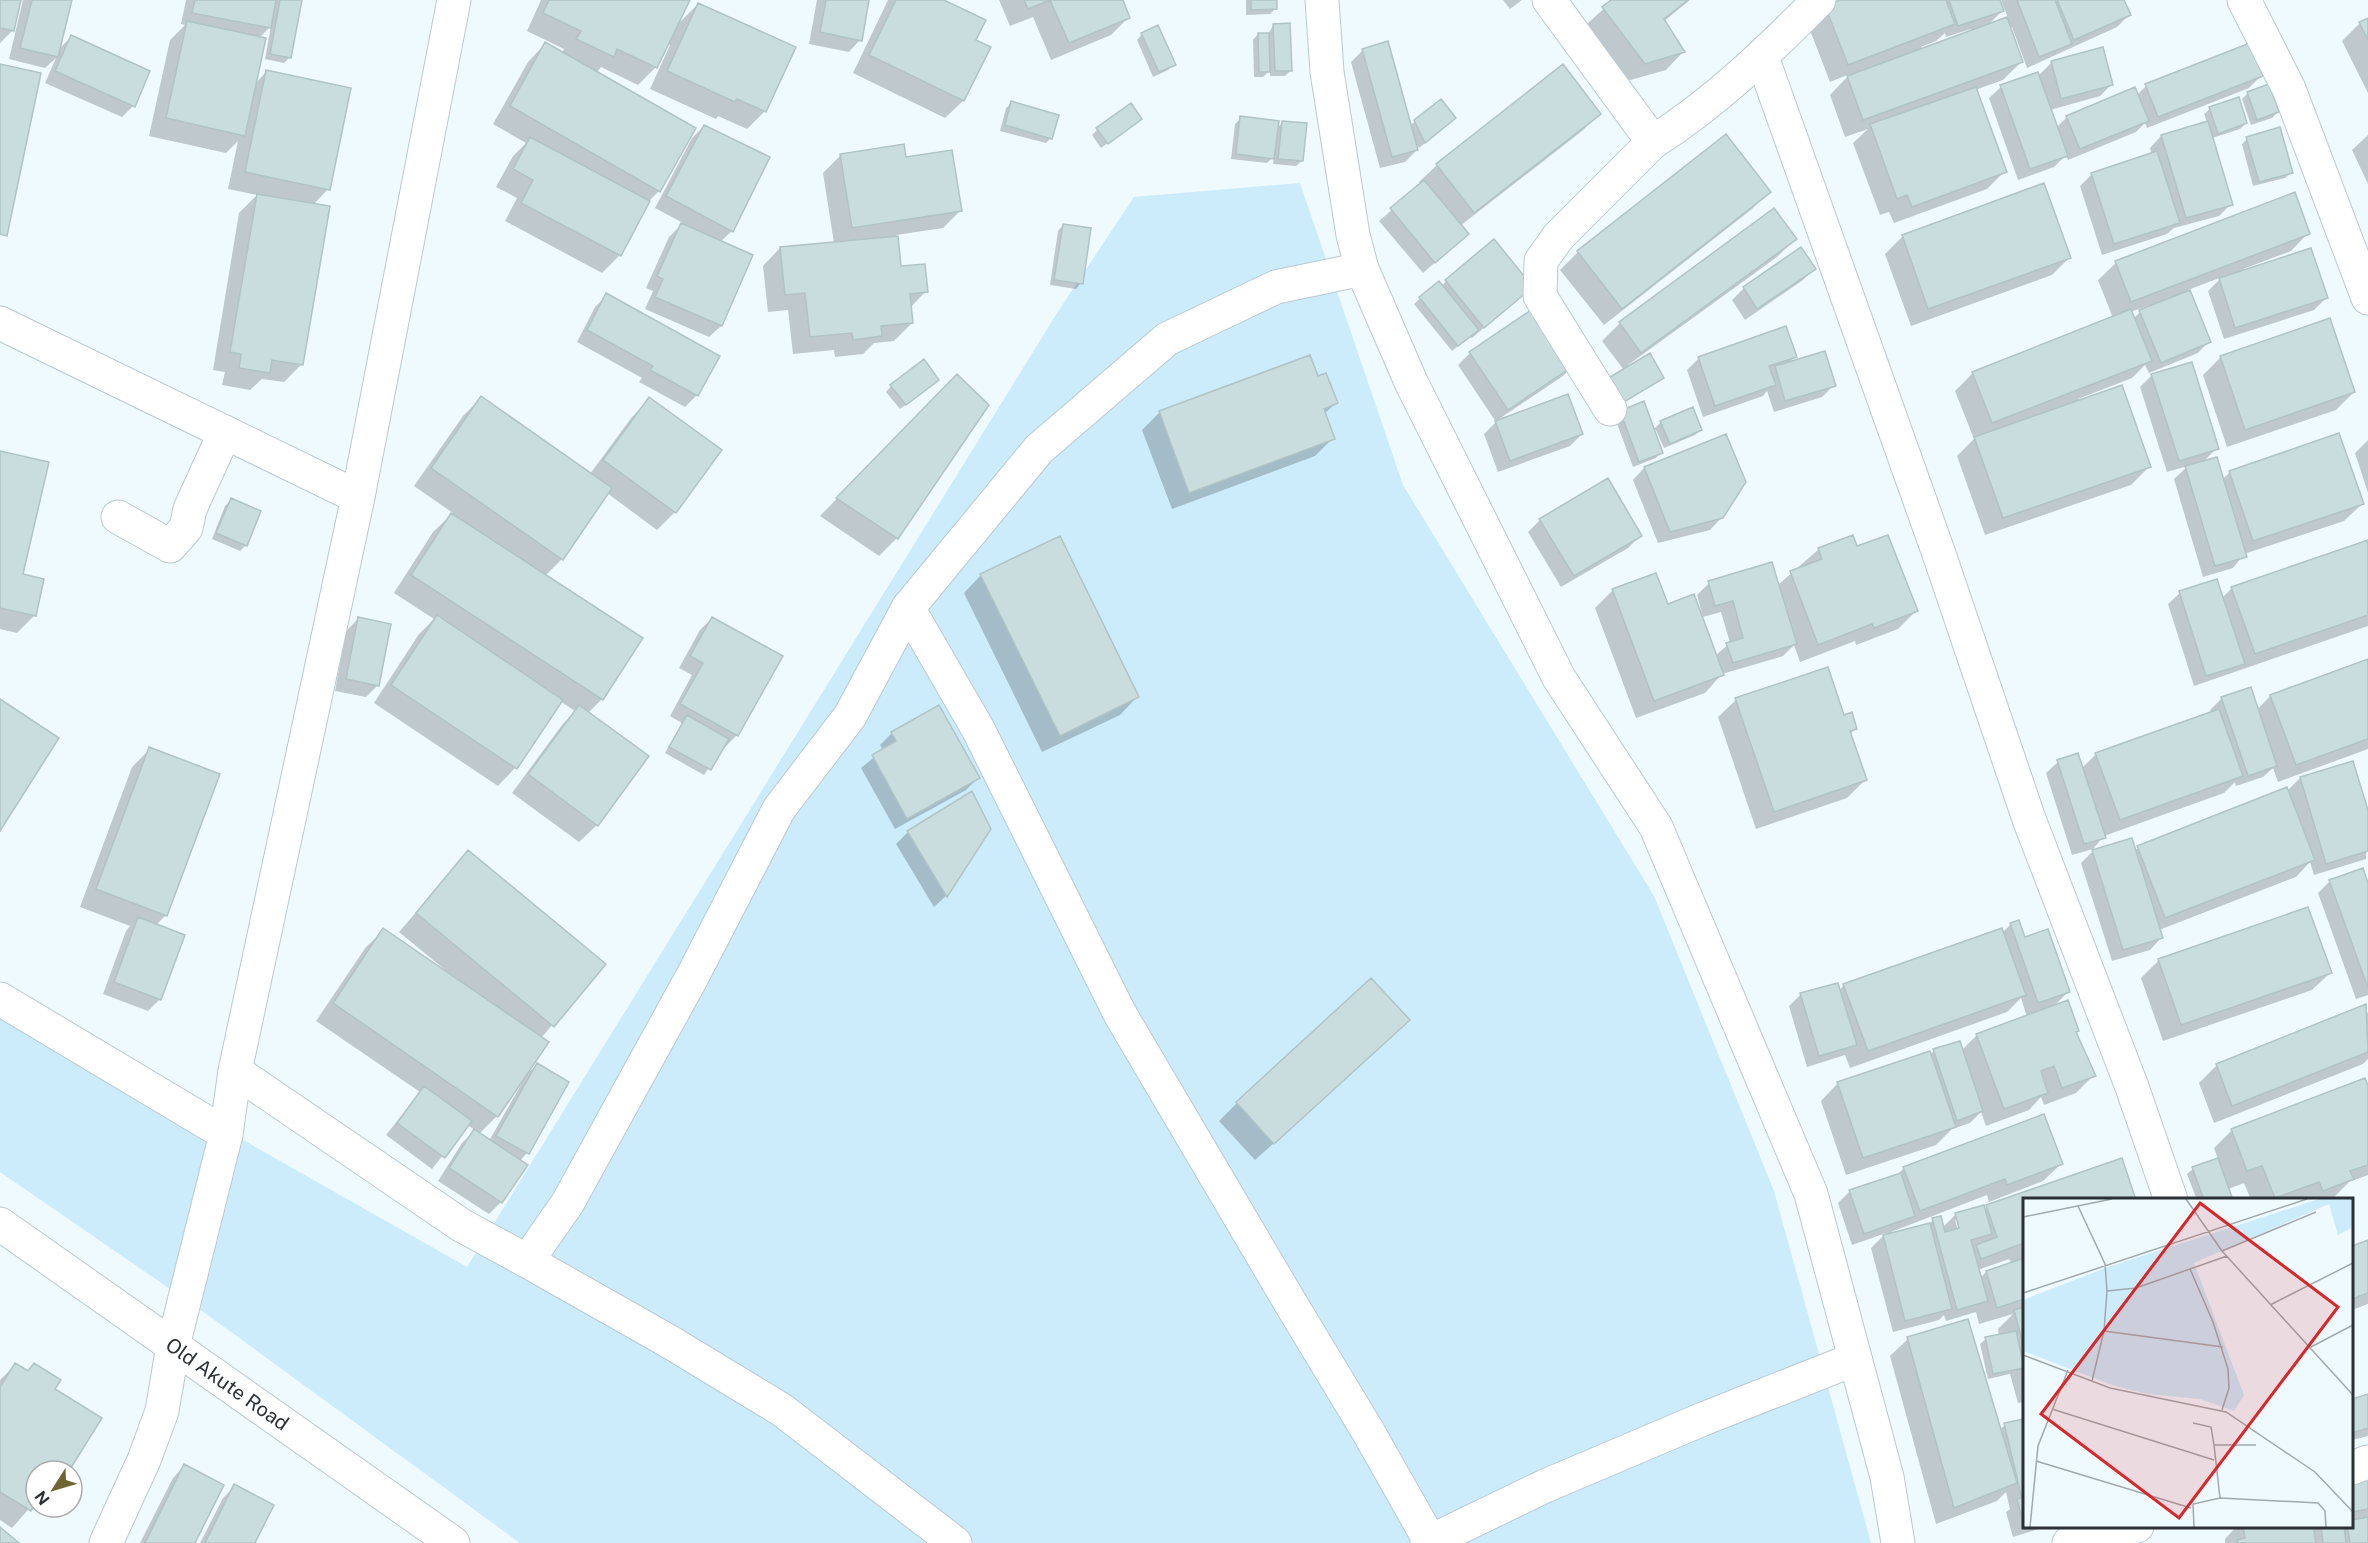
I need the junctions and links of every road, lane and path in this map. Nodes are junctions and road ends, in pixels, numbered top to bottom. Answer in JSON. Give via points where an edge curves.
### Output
{"nodes":[{"id":1,"x":454,"y":0,"type":"edge"},
{"id":2,"x":1322,"y":0,"type":"edge"},
{"id":3,"x":1549,"y":0,"type":"edge"},
{"id":4,"x":1819,"y":0,"type":"edge"},
{"id":5,"x":2244,"y":0,"type":"edge"},
{"id":6,"x":1762,"y":57,"type":"junction"},
{"id":7,"x":1653,"y":142,"type":"junction"},
{"id":8,"x":1362,"y":269,"type":"junction"},
{"id":9,"x":2368,"y":298,"type":"edge"},
{"id":10,"x":0,"y":323,"type":"edge"},
{"id":11,"x":1610,"y":409,"type":"dead end"},
{"id":12,"x":225,"y":432,"type":"junction"},
{"id":13,"x":358,"y":497,"type":"junction"},
{"id":14,"x":118,"y":517,"type":"dead end"},
{"id":15,"x":908,"y":608,"type":"junction"},
{"id":16,"x":0,"y":999,"type":"edge"},
{"id":17,"x":235,"y":1071,"type":"junction"},
{"id":18,"x":226,"y":1134,"type":"junction"},
{"id":19,"x":2170,"y":1198,"type":"edge"},
{"id":20,"x":0,"y":1224,"type":"edge"},
{"id":21,"x":527,"y":1261,"type":"junction"},
{"id":22,"x":173,"y":1346,"type":"junction"},
{"id":23,"x":1855,"y":1359,"type":"junction"},
{"id":24,"x":2368,"y":1462,"type":"edge"},
{"id":25,"x":2353,"y":1468,"type":"edge"},
{"id":26,"x":2133,"y":1528,"type":"edge"},
{"id":27,"x":1428,"y":1542,"type":"edge"},
{"id":28,"x":106,"y":1543,"type":"edge"},
{"id":29,"x":453,"y":1543,"type":"edge"},
{"id":30,"x":955,"y":1543,"type":"edge"},
{"id":31,"x":1898,"y":1543,"type":"edge"},
{"id":32,"x":2069,"y":1543,"type":"edge"}],
"edges":[{"from":1,"to":13,"type":"street"},
{"from":2,"to":8,"type":"street","via":[[1327,72]]},
{"from":3,"to":7,"type":"street"},
{"from":4,"to":6,"type":"street"},
{"from":5,"to":9,"type":"street","via":[[2289,89]]},
{"from":6,"to":7,"type":"street","via":[[1692,117]]},
{"from":6,"to":19,"type":"street","via":[[2029,819]]},
{"from":7,"to":11,"type":"street","via":[[1558,237],[1541,261],[1540,296]]},
{"from":8,"to":15,"type":"street","via":[[1276,287],[1167,339],[1039,449]]},
{"from":8,"to":23,"type":"street","via":[[1411,382],[1559,678],[1656,826],[1811,1194]]},
{"from":10,"to":12,"type":"street"},
{"from":12,"to":13,"type":"street"},
{"from":12,"to":14,"type":"street","via":[[190,509],[186,528],[170,546]]},
{"from":13,"to":17,"type":"street"},
{"from":15,"to":21,"type":"street","via":[[850,716],[779,809],[567,1204]]},
{"from":15,"to":27,"type":"street","via":[[978,729],[1120,1014],[1369,1433]]},
{"from":16,"to":18,"type":"street"},
{"from":17,"to":18,"type":"street"},
{"from":17,"to":21,"type":"street","via":[[461,1225]]},
{"from":18,"to":22,"type":"street"},
{"from":20,"to":22,"type":"street","name":"Old Akute Road"},
{"from":21,"to":30,"type":"street","via":[[670,1341],[782,1410]]},
{"from":22,"to":28,"type":"street","via":[[162,1411]]},
{"from":22,"to":29,"type":"street","name":"Old Akute Road"},
{"from":23,"to":27,"type":"street","via":[[1545,1486]]},
{"from":23,"to":31,"type":"street","via":[[1887,1478]]},
{"from":24,"to":25,"type":"street"},
{"from":26,"to":32,"type":"street"}]}
